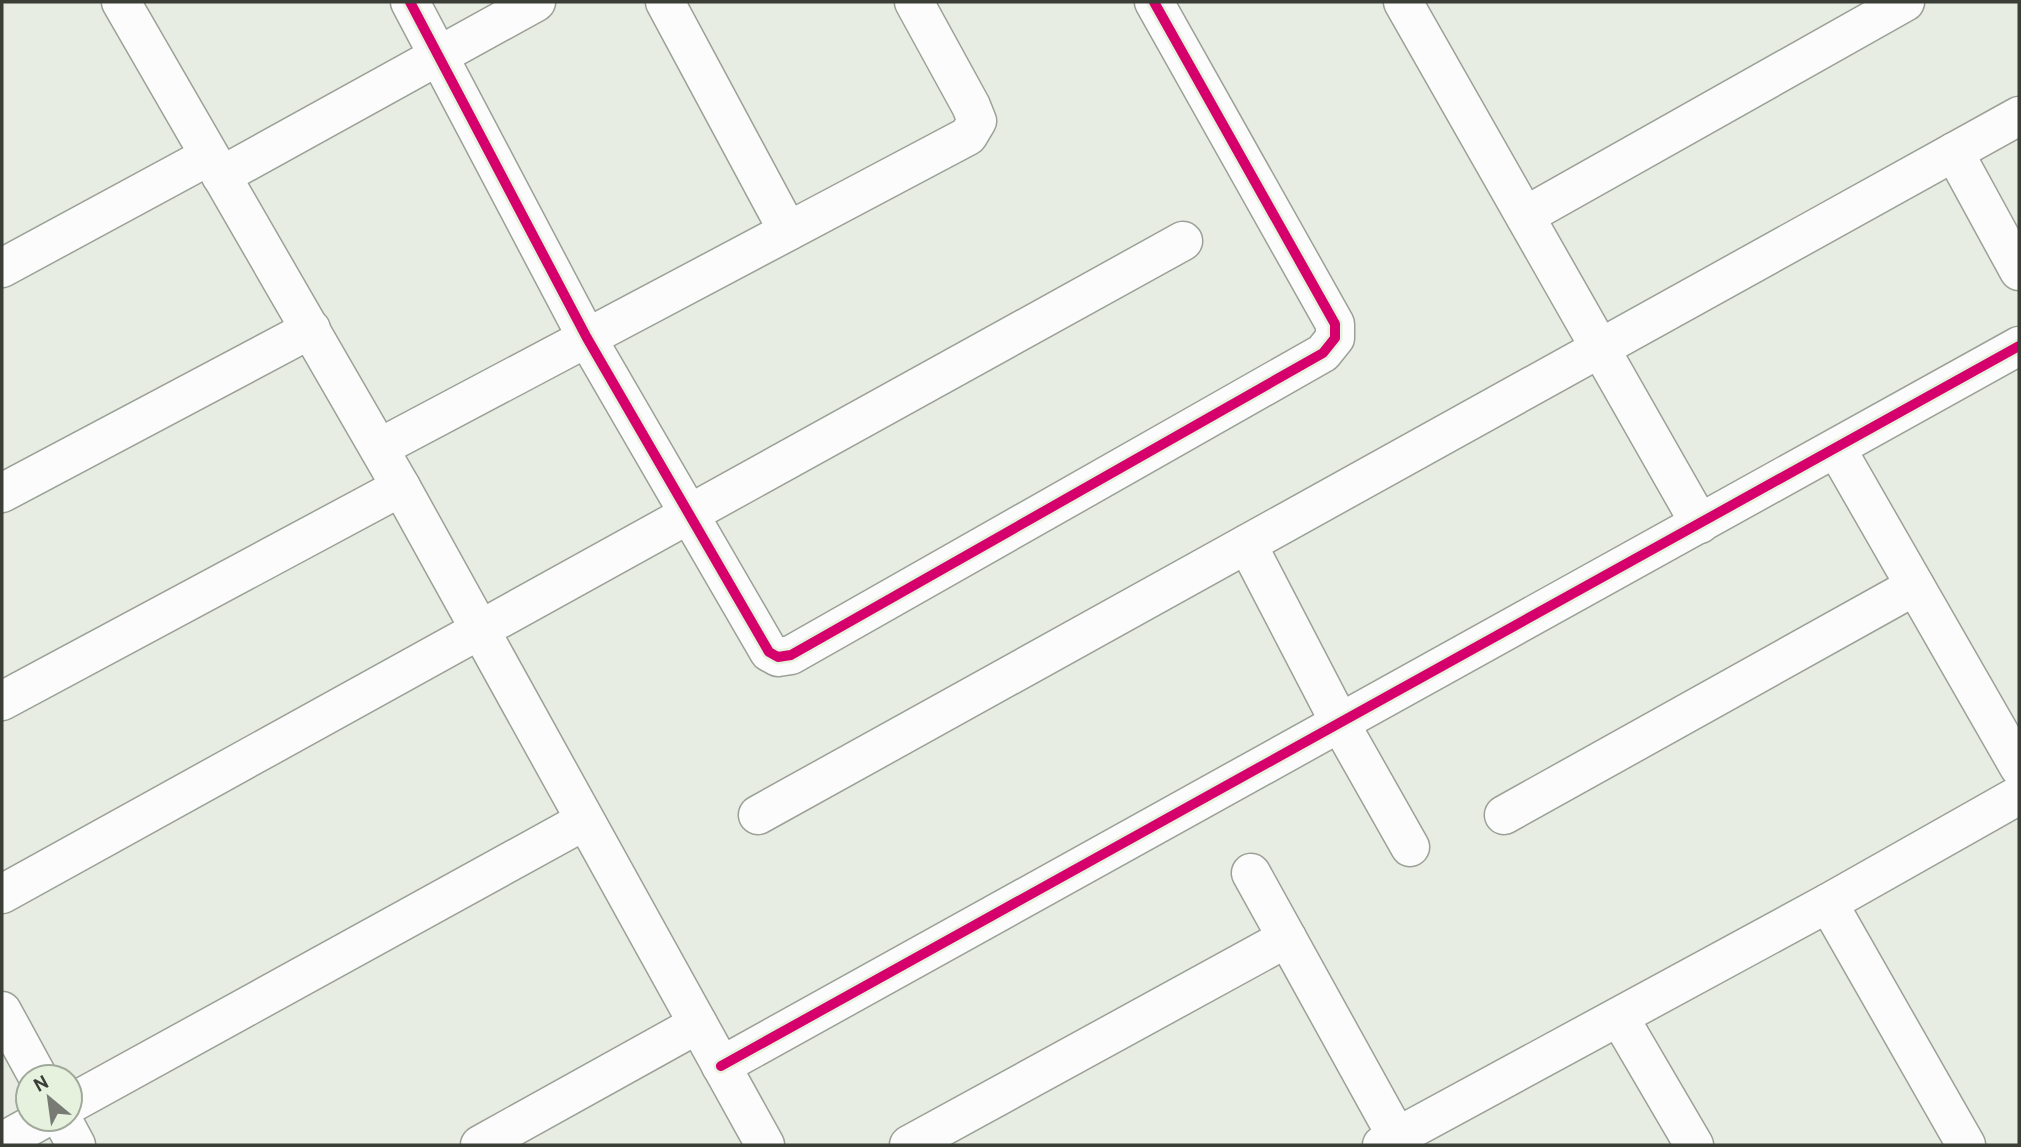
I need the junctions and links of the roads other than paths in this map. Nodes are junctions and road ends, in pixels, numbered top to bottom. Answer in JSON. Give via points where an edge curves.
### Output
{"nodes":[{"id":1,"x":121,"y":2,"type":"edge"},
{"id":2,"x":410,"y":2,"type":"edge"},
{"id":3,"x":536,"y":2,"type":"edge"},
{"id":4,"x":665,"y":2,"type":"edge"},
{"id":5,"x":914,"y":2,"type":"edge"},
{"id":6,"x":1154,"y":2,"type":"edge"},
{"id":7,"x":1403,"y":2,"type":"edge"},
{"id":8,"x":1905,"y":2,"type":"edge"},
{"id":9,"x":438,"y":56,"type":"junction"},
{"id":10,"x":2019,"y":116,"type":"edge"},
{"id":11,"x":1954,"y":152,"type":"junction"},
{"id":12,"x":215,"y":166,"type":"junction"},
{"id":13,"x":1525,"y":216,"type":"junction"},
{"id":14,"x":788,"y":231,"type":"junction"},
{"id":15,"x":1183,"y":240,"type":"dead end"},
{"id":16,"x":2,"y":268,"type":"edge"},
{"id":17,"x":2019,"y":271,"type":"edge"},
{"id":18,"x":311,"y":329,"type":"junction"},
{"id":19,"x":587,"y":338,"type":"junction"},
{"id":20,"x":2019,"y":346,"type":"edge"},
{"id":21,"x":1601,"y":348,"type":"junction"},
{"id":22,"x":379,"y":448,"type":"junction"},
{"id":23,"x":1836,"y":449,"type":"junction"},
{"id":24,"x":401,"y":487,"type":"junction"},
{"id":25,"x":2,"y":493,"type":"edge"},
{"id":26,"x":687,"y":515,"type":"junction"},
{"id":27,"x":1700,"y":524,"type":"junction"},
{"id":28,"x":1247,"y":544,"type":"junction"},
{"id":29,"x":1915,"y":586,"type":"junction"},
{"id":30,"x":478,"y":630,"type":"junction"},
{"id":31,"x":2,"y":701,"type":"edge"},
{"id":32,"x":1341,"y":725,"type":"junction"},
{"id":33,"x":2019,"y":767,"type":"edge"},
{"id":34,"x":2019,"y":795,"type":"edge"},
{"id":35,"x":758,"y":815,"type":"dead end"},
{"id":36,"x":1504,"y":815,"type":"dead end"},
{"id":37,"x":584,"y":821,"type":"junction"},
{"id":38,"x":1410,"y":847,"type":"dead end"},
{"id":39,"x":1251,"y":873,"type":"dead end"},
{"id":40,"x":2,"y":894,"type":"edge"},
{"id":41,"x":1828,"y":903,"type":"junction"},
{"id":42,"x":1287,"y":938,"type":"junction"},
{"id":43,"x":2,"y":1011,"type":"edge"},
{"id":44,"x":1619,"y":1017,"type":"junction"},
{"id":45,"x":698,"y":1024,"type":"junction"},
{"id":46,"x":30,"y":1063,"type":"edge"},
{"id":47,"x":721,"y":1066,"type":"junction"},
{"id":48,"x":84,"y":1096,"type":"edge"},
{"id":49,"x":18,"y":1133,"type":"edge"},
{"id":50,"x":2,"y":1142,"type":"edge"},
{"id":51,"x":1392,"y":1142,"type":"edge"},
{"id":52,"x":481,"y":1145,"type":"edge"},
{"id":53,"x":765,"y":1145,"type":"edge"},
{"id":54,"x":909,"y":1145,"type":"edge"},
{"id":55,"x":1694,"y":1145,"type":"edge"},
{"id":56,"x":1966,"y":1145,"type":"edge"}],
"edges":[{"from":1,"to":12,"type":"street"},
{"from":2,"to":9,"type":"street"},
{"from":3,"to":9,"type":"street"},
{"from":4,"to":14,"type":"street"},
{"from":5,"to":14,"type":"street","via":[[977,121],[968,136]]},
{"from":6,"to":26,"type":"street","via":[[1335,324],[1335,338],[1323,353],[791,655],[778,657],[769,652]]},
{"from":7,"to":13,"type":"street"},
{"from":8,"to":13,"type":"street"},
{"from":9,"to":12,"type":"street"},
{"from":9,"to":19,"type":"street"},
{"from":10,"to":11,"type":"street"},
{"from":11,"to":17,"type":"street"},
{"from":11,"to":21,"type":"street"},
{"from":12,"to":16,"type":"street"},
{"from":12,"to":18,"type":"street"},
{"from":13,"to":21,"type":"street"},
{"from":14,"to":19,"type":"street"},
{"from":15,"to":26,"type":"street"},
{"from":18,"to":22,"type":"street"},
{"from":18,"to":25,"type":"street"},
{"from":19,"to":22,"type":"street"},
{"from":19,"to":26,"type":"street"},
{"from":20,"to":23,"type":"street"},
{"from":21,"to":27,"type":"street"},
{"from":21,"to":28,"type":"street"},
{"from":22,"to":24,"type":"street"},
{"from":23,"to":27,"type":"street"},
{"from":23,"to":29,"type":"street"},
{"from":24,"to":30,"type":"street"},
{"from":24,"to":31,"type":"street"},
{"from":26,"to":30,"type":"street"},
{"from":27,"to":32,"type":"street"},
{"from":28,"to":32,"type":"street"},
{"from":28,"to":35,"type":"street"},
{"from":29,"to":33,"type":"street"},
{"from":29,"to":36,"type":"street"},
{"from":30,"to":37,"type":"street"},
{"from":30,"to":40,"type":"street"},
{"from":32,"to":38,"type":"street"},
{"from":32,"to":47,"type":"street"},
{"from":34,"to":41,"type":"street"},
{"from":37,"to":45,"type":"street"},
{"from":37,"to":48,"type":"street"},
{"from":39,"to":42,"type":"street"},
{"from":41,"to":44,"type":"street"},
{"from":41,"to":56,"type":"street"},
{"from":42,"to":51,"type":"street"},
{"from":42,"to":54,"type":"street"},
{"from":43,"to":46,"type":"street"},
{"from":44,"to":51,"type":"street"},
{"from":44,"to":55,"type":"street"},
{"from":45,"to":47,"type":"street"},
{"from":45,"to":52,"type":"street"},
{"from":47,"to":53,"type":"street"},
{"from":49,"to":50,"type":"street"}]}
